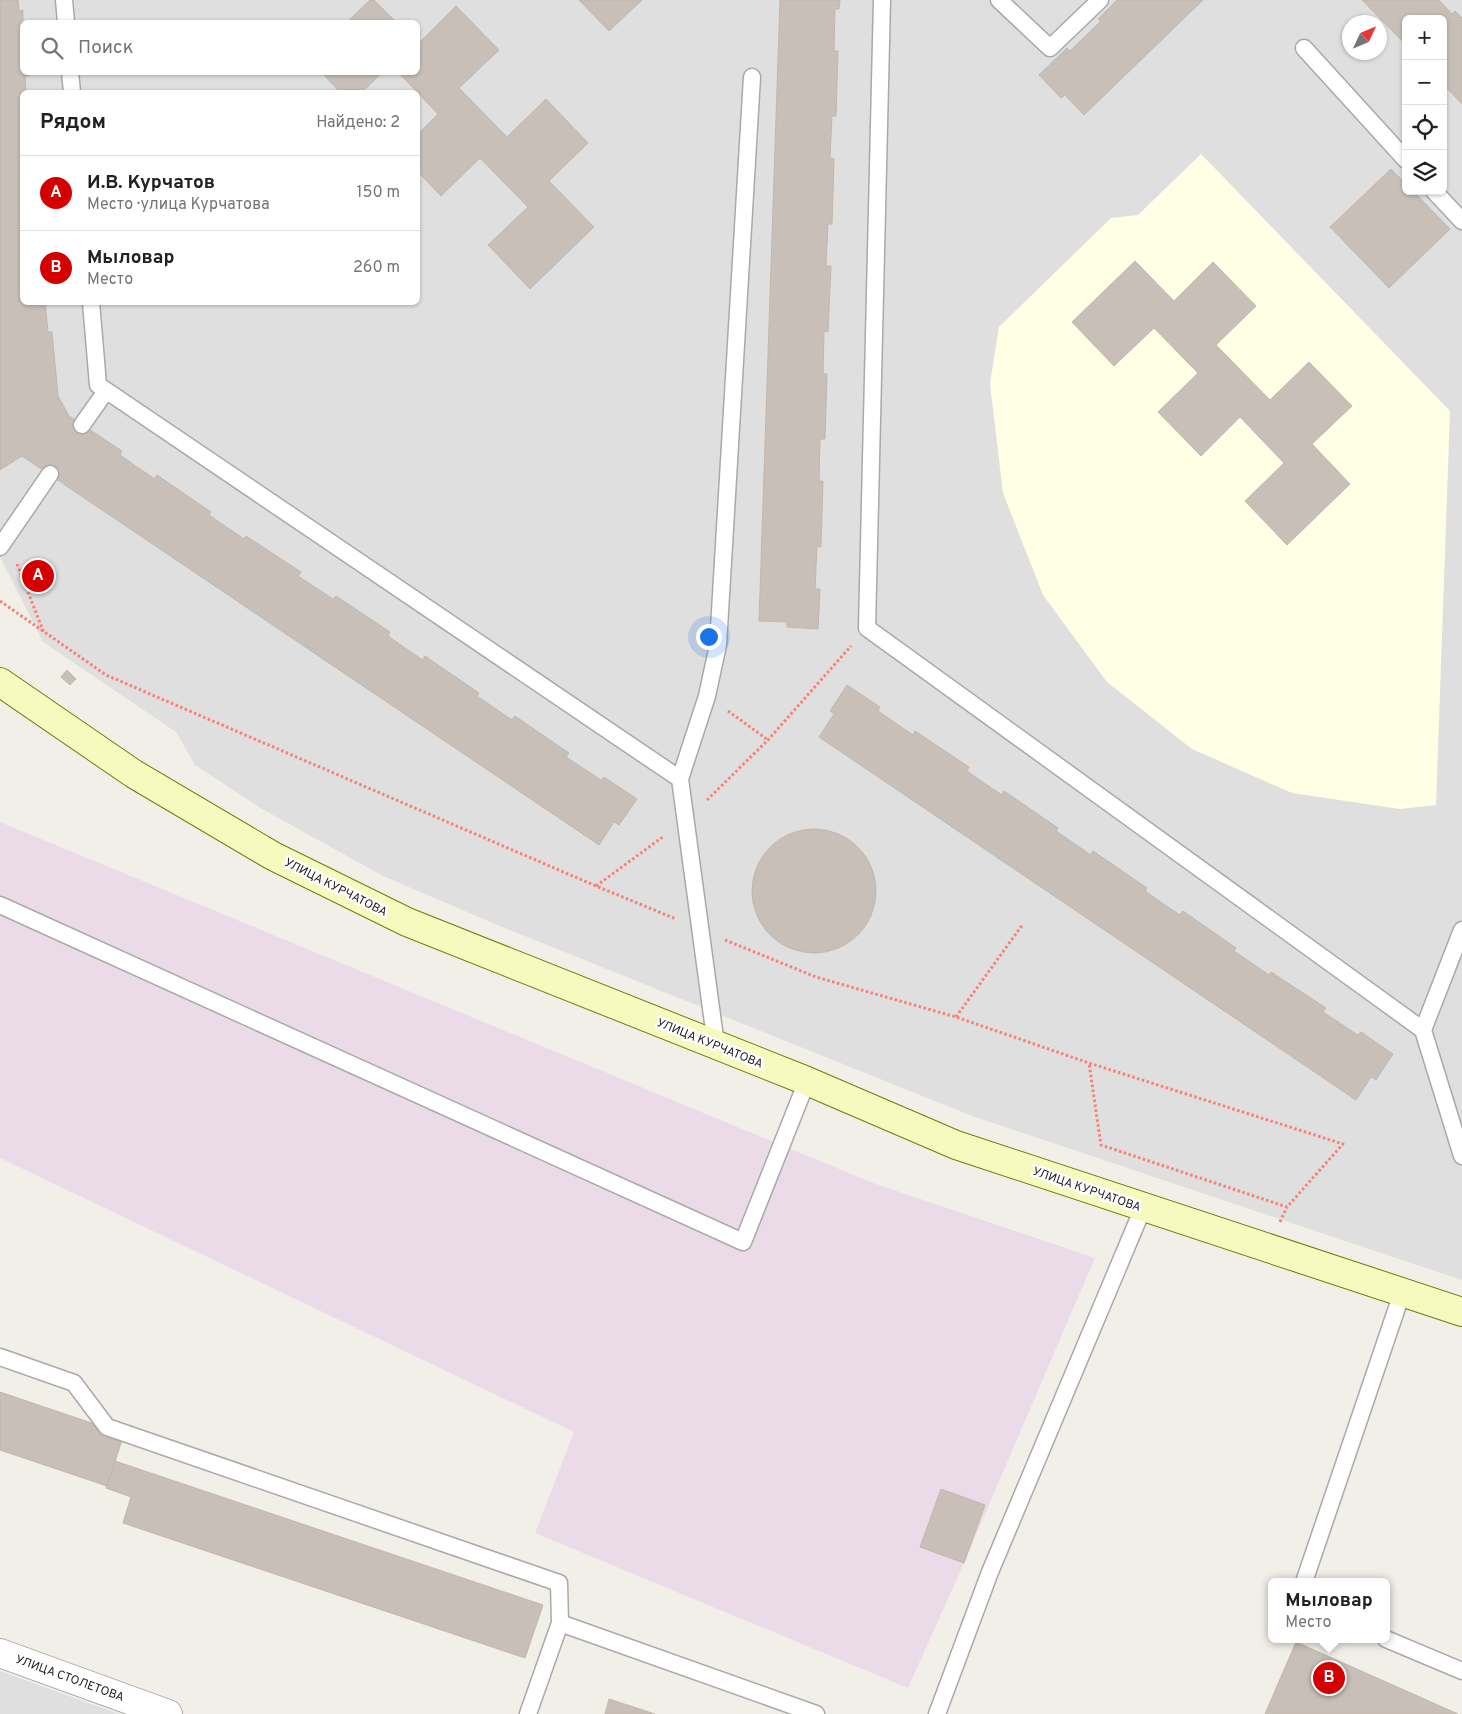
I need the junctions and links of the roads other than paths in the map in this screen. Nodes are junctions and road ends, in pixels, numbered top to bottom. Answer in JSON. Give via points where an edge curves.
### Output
{"nodes":[{"id":1,"x":64,"y":0,"type":"edge"},
{"id":2,"x":882,"y":0,"type":"edge"},
{"id":3,"x":999,"y":0,"type":"edge"},
{"id":4,"x":1100,"y":0,"type":"edge"},
{"id":5,"x":66,"y":20,"type":"edge"},
{"id":6,"x":1304,"y":48,"type":"dead end"},
{"id":7,"x":70,"y":75,"type":"edge"},
{"id":8,"x":752,"y":77,"type":"dead end"},
{"id":9,"x":72,"y":90,"type":"edge"},
{"id":10,"x":1402,"y":156,"type":"edge"},
{"id":11,"x":1438,"y":195,"type":"edge"},
{"id":12,"x":1462,"y":221,"type":"edge"},
{"id":13,"x":91,"y":305,"type":"edge"},
{"id":14,"x":106,"y":391,"type":"junction"},
{"id":15,"x":82,"y":425,"type":"dead end"},
{"id":16,"x":50,"y":474,"type":"dead end"},
{"id":17,"x":3,"y":543,"type":"edge"},
{"id":18,"x":0,"y":682,"type":"edge"},
{"id":19,"x":680,"y":779,"type":"junction"},
{"id":20,"x":0,"y":905,"type":"edge"},
{"id":21,"x":1462,"y":930,"type":"edge"},
{"id":22,"x":1423,"y":1030,"type":"junction"},
{"id":23,"x":716,"y":1045,"type":"junction"},
{"id":24,"x":807,"y":1081,"type":"junction"},
{"id":25,"x":1462,"y":1156,"type":"edge"},
{"id":26,"x":1143,"y":1208,"type":"junction"},
{"id":27,"x":1402,"y":1293,"type":"junction"},
{"id":28,"x":1462,"y":1312,"type":"edge"},
{"id":29,"x":0,"y":1357,"type":"edge"},
{"id":30,"x":1305,"y":1578,"type":"edge"},
{"id":31,"x":560,"y":1623,"type":"junction"},
{"id":32,"x":1390,"y":1641,"type":"edge"},
{"id":33,"x":0,"y":1653,"type":"edge"},
{"id":34,"x":1462,"y":1671,"type":"edge"},
{"id":35,"x":168,"y":1714,"type":"edge"},
{"id":36,"x":528,"y":1714,"type":"edge"},
{"id":37,"x":816,"y":1714,"type":"edge"},
{"id":38,"x":937,"y":1714,"type":"edge"}],
"edges":[{"from":1,"to":5,"type":"lane"},
{"from":2,"to":22,"type":"lane","via":[[867,628]]},
{"from":3,"to":4,"type":"lane","via":[[1050,48]]},
{"from":6,"to":10,"type":"lane"},
{"from":7,"to":9,"type":"lane"},
{"from":8,"to":19,"type":"lane","via":[[718,646],[707,696]]},
{"from":11,"to":12,"type":"lane"},
{"from":13,"to":14,"type":"lane","via":[[98,385]]},
{"from":14,"to":15,"type":"lane"},
{"from":14,"to":19,"type":"lane"},
{"from":16,"to":17,"type":"lane"},
{"from":18,"to":23,"type":"main road","name":"УЛИЦА КУРЧАТОВА","via":[[134,774],[282,860],[407,922]]},
{"from":19,"to":23,"type":"lane"},
{"from":20,"to":24,"type":"lane","via":[[743,1242]]},
{"from":21,"to":22,"type":"lane"},
{"from":22,"to":25,"type":"lane"},
{"from":23,"to":24,"type":"main road","name":"УЛИЦА КУРЧАТОВА"},
{"from":24,"to":26,"type":"main road","name":"УЛИЦА КУРЧАТОВА","via":[[956,1145]]},
{"from":26,"to":27,"type":"main road","name":"УЛИЦА КУРЧАТОВА"},
{"from":26,"to":38,"type":"lane","via":[[990,1572]]},
{"from":27,"to":28,"type":"main road","name":"УЛИЦА КУРЧАТОВА"},
{"from":27,"to":30,"type":"lane"},
{"from":29,"to":31,"type":"lane","via":[[74,1383],[107,1427],[559,1584]]},
{"from":31,"to":36,"type":"lane"},
{"from":31,"to":37,"type":"lane"},
{"from":32,"to":34,"type":"lane"},
{"from":33,"to":35,"type":"street","name":"УЛИЦА СТОЛЕТОВА"}]}
